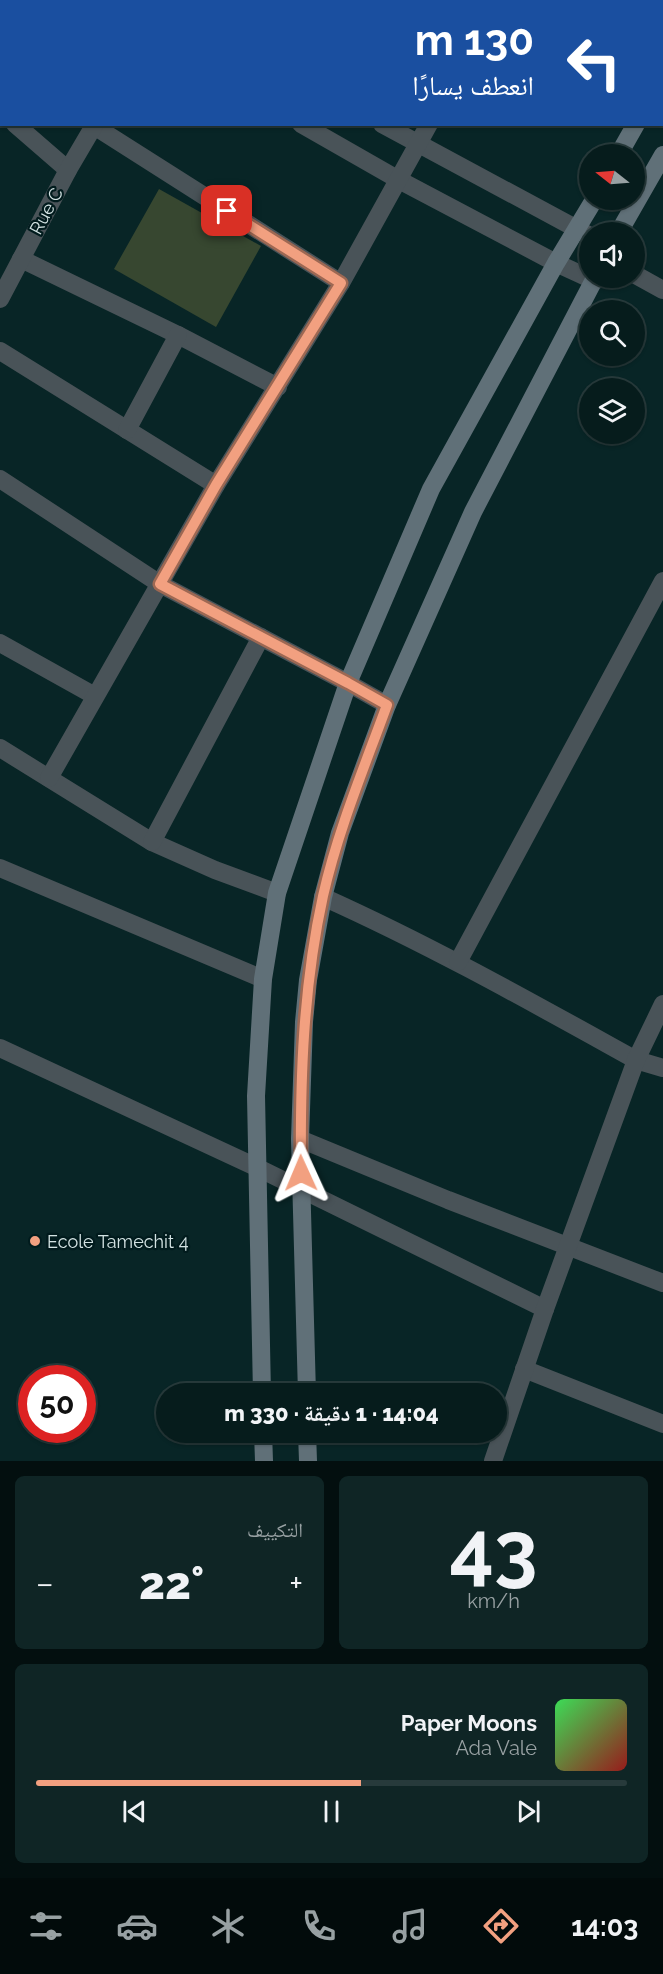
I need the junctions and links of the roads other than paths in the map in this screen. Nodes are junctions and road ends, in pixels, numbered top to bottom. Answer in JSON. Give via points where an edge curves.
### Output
{"nodes":[{"id":1,"x":17,"y":126,"type":"edge"},
{"id":2,"x":93,"y":126,"type":"edge"},
{"id":3,"x":96,"y":126,"type":"edge"},
{"id":4,"x":304,"y":126,"type":"edge"},
{"id":5,"x":386,"y":126,"type":"edge"},
{"id":6,"x":428,"y":126,"type":"edge"},
{"id":7,"x":635,"y":126,"type":"edge"},
{"id":8,"x":419,"y":143,"type":"junction"},
{"id":9,"x":625,"y":144,"type":"edge"},
{"id":10,"x":663,"y":155,"type":"edge"},
{"id":11,"x":68,"y":170,"type":"junction"},
{"id":12,"x":399,"y":180,"type":"junction"},
{"id":13,"x":625,"y":222,"type":"edge"},
{"id":14,"x":579,"y":230,"type":"edge"},
{"id":15,"x":579,"y":238,"type":"edge"},
{"id":16,"x":21,"y":259,"type":"junction"},
{"id":17,"x":556,"y":263,"type":"junction"},
{"id":18,"x":579,"y":271,"type":"edge"},
{"id":19,"x":645,"y":280,"type":"edge"},
{"id":20,"x":341,"y":283,"type":"junction"},
{"id":21,"x":594,"y":288,"type":"edge"},
{"id":22,"x":663,"y":290,"type":"edge"},
{"id":23,"x":0,"y":299,"type":"edge"},
{"id":24,"x":178,"y":335,"type":"junction"},
{"id":25,"x":0,"y":351,"type":"edge"},
{"id":26,"x":278,"y":387,"type":"junction"},
{"id":27,"x":127,"y":430,"type":"junction"},
{"id":28,"x":0,"y":479,"type":"edge"},
{"id":29,"x":216,"y":485,"type":"junction"},
{"id":30,"x":663,"y":581,"type":"edge"},
{"id":31,"x":160,"y":584,"type":"junction"},
{"id":32,"x":261,"y":637,"type":"junction"},
{"id":33,"x":0,"y":643,"type":"edge"},
{"id":34,"x":348,"y":683,"type":"junction"},
{"id":35,"x":95,"y":696,"type":"junction"},
{"id":36,"x":387,"y":705,"type":"junction"},
{"id":37,"x":0,"y":748,"type":"edge"},
{"id":38,"x":49,"y":778,"type":"junction"},
{"id":39,"x":152,"y":842,"type":"junction"},
{"id":40,"x":0,"y":868,"type":"edge"},
{"id":41,"x":277,"y":893,"type":"junction"},
{"id":42,"x":323,"y":897,"type":"junction"},
{"id":43,"x":458,"y":962,"type":"junction"},
{"id":44,"x":263,"y":979,"type":"junction"},
{"id":45,"x":663,"y":1004,"type":"edge"},
{"id":46,"x":0,"y":1048,"type":"edge"},
{"id":47,"x":636,"y":1060,"type":"junction"},
{"id":48,"x":663,"y":1068,"type":"edge"},
{"id":49,"x":300,"y":1139,"type":"junction"},
{"id":50,"x":256,"y":1167,"type":"junction"},
{"id":51,"x":301,"y":1190,"type":"junction"},
{"id":52,"x":568,"y":1247,"type":"junction"},
{"id":53,"x":663,"y":1282,"type":"edge"},
{"id":54,"x":545,"y":1309,"type":"junction"},
{"id":55,"x":524,"y":1369,"type":"junction"},
{"id":56,"x":262,"y":1383,"type":"edge"},
{"id":57,"x":307,"y":1383,"type":"edge"},
{"id":58,"x":663,"y":1424,"type":"edge"},
{"id":59,"x":263,"y":1443,"type":"edge"},
{"id":60,"x":307,"y":1443,"type":"edge"},
{"id":61,"x":264,"y":1461,"type":"edge"},
{"id":62,"x":308,"y":1461,"type":"edge"},
{"id":63,"x":493,"y":1461,"type":"edge"}],
"edges":[{"from":1,"to":11,"type":"street"},
{"from":2,"to":11,"type":"street","name":"Rue C"},
{"from":3,"to":20,"type":"street"},
{"from":4,"to":12,"type":"street"},
{"from":5,"to":8,"type":"street"},
{"from":6,"to":8,"type":"street"},
{"from":7,"to":9,"type":"main road"},
{"from":8,"to":12,"type":"street"},
{"from":8,"to":14,"type":"street"},
{"from":10,"to":13,"type":"main road"},
{"from":11,"to":16,"type":"street","name":"Rue C"},
{"from":12,"to":17,"type":"street"},
{"from":12,"to":20,"type":"street"},
{"from":15,"to":17,"type":"main road"},
{"from":16,"to":23,"type":"street","name":"Rue C"},
{"from":16,"to":24,"type":"street"},
{"from":17,"to":18,"type":"street"},
{"from":17,"to":34,"type":"main road","via":[[431,489]]},
{"from":19,"to":22,"type":"street"},
{"from":20,"to":26,"type":"street"},
{"from":21,"to":36,"type":"main road","via":[[473,512]]},
{"from":24,"to":26,"type":"street"},
{"from":24,"to":27,"type":"street"},
{"from":25,"to":27,"type":"street"},
{"from":26,"to":29,"type":"street"},
{"from":27,"to":29,"type":"street"},
{"from":28,"to":31,"type":"street"},
{"from":29,"to":31,"type":"street"},
{"from":30,"to":43,"type":"street"},
{"from":31,"to":32,"type":"street"},
{"from":31,"to":35,"type":"street"},
{"from":32,"to":34,"type":"street"},
{"from":32,"to":39,"type":"street"},
{"from":33,"to":35,"type":"street"},
{"from":34,"to":36,"type":"street"},
{"from":34,"to":41,"type":"main road"},
{"from":35,"to":38,"type":"street"},
{"from":36,"to":42,"type":"main road","via":[[340,833]]},
{"from":37,"to":38,"type":"street"},
{"from":38,"to":39,"type":"street"},
{"from":39,"to":41,"type":"street"},
{"from":40,"to":44,"type":"street"},
{"from":41,"to":44,"type":"main road"},
{"from":42,"to":43,"type":"street"},
{"from":42,"to":49,"type":"main road","via":[[304,1022]]},
{"from":43,"to":47,"type":"street"},
{"from":44,"to":50,"type":"main road"},
{"from":45,"to":47,"type":"street"},
{"from":46,"to":50,"type":"street"},
{"from":47,"to":48,"type":"street"},
{"from":47,"to":52,"type":"street"},
{"from":49,"to":51,"type":"main road"},
{"from":49,"to":52,"type":"street"},
{"from":50,"to":51,"type":"street"},
{"from":50,"to":56,"type":"main road"},
{"from":51,"to":54,"type":"street"},
{"from":51,"to":57,"type":"main road"},
{"from":52,"to":53,"type":"street"},
{"from":52,"to":54,"type":"street"},
{"from":54,"to":55,"type":"street"},
{"from":55,"to":58,"type":"street"},
{"from":55,"to":63,"type":"street"},
{"from":59,"to":61,"type":"main road"},
{"from":60,"to":62,"type":"main road"}]}
